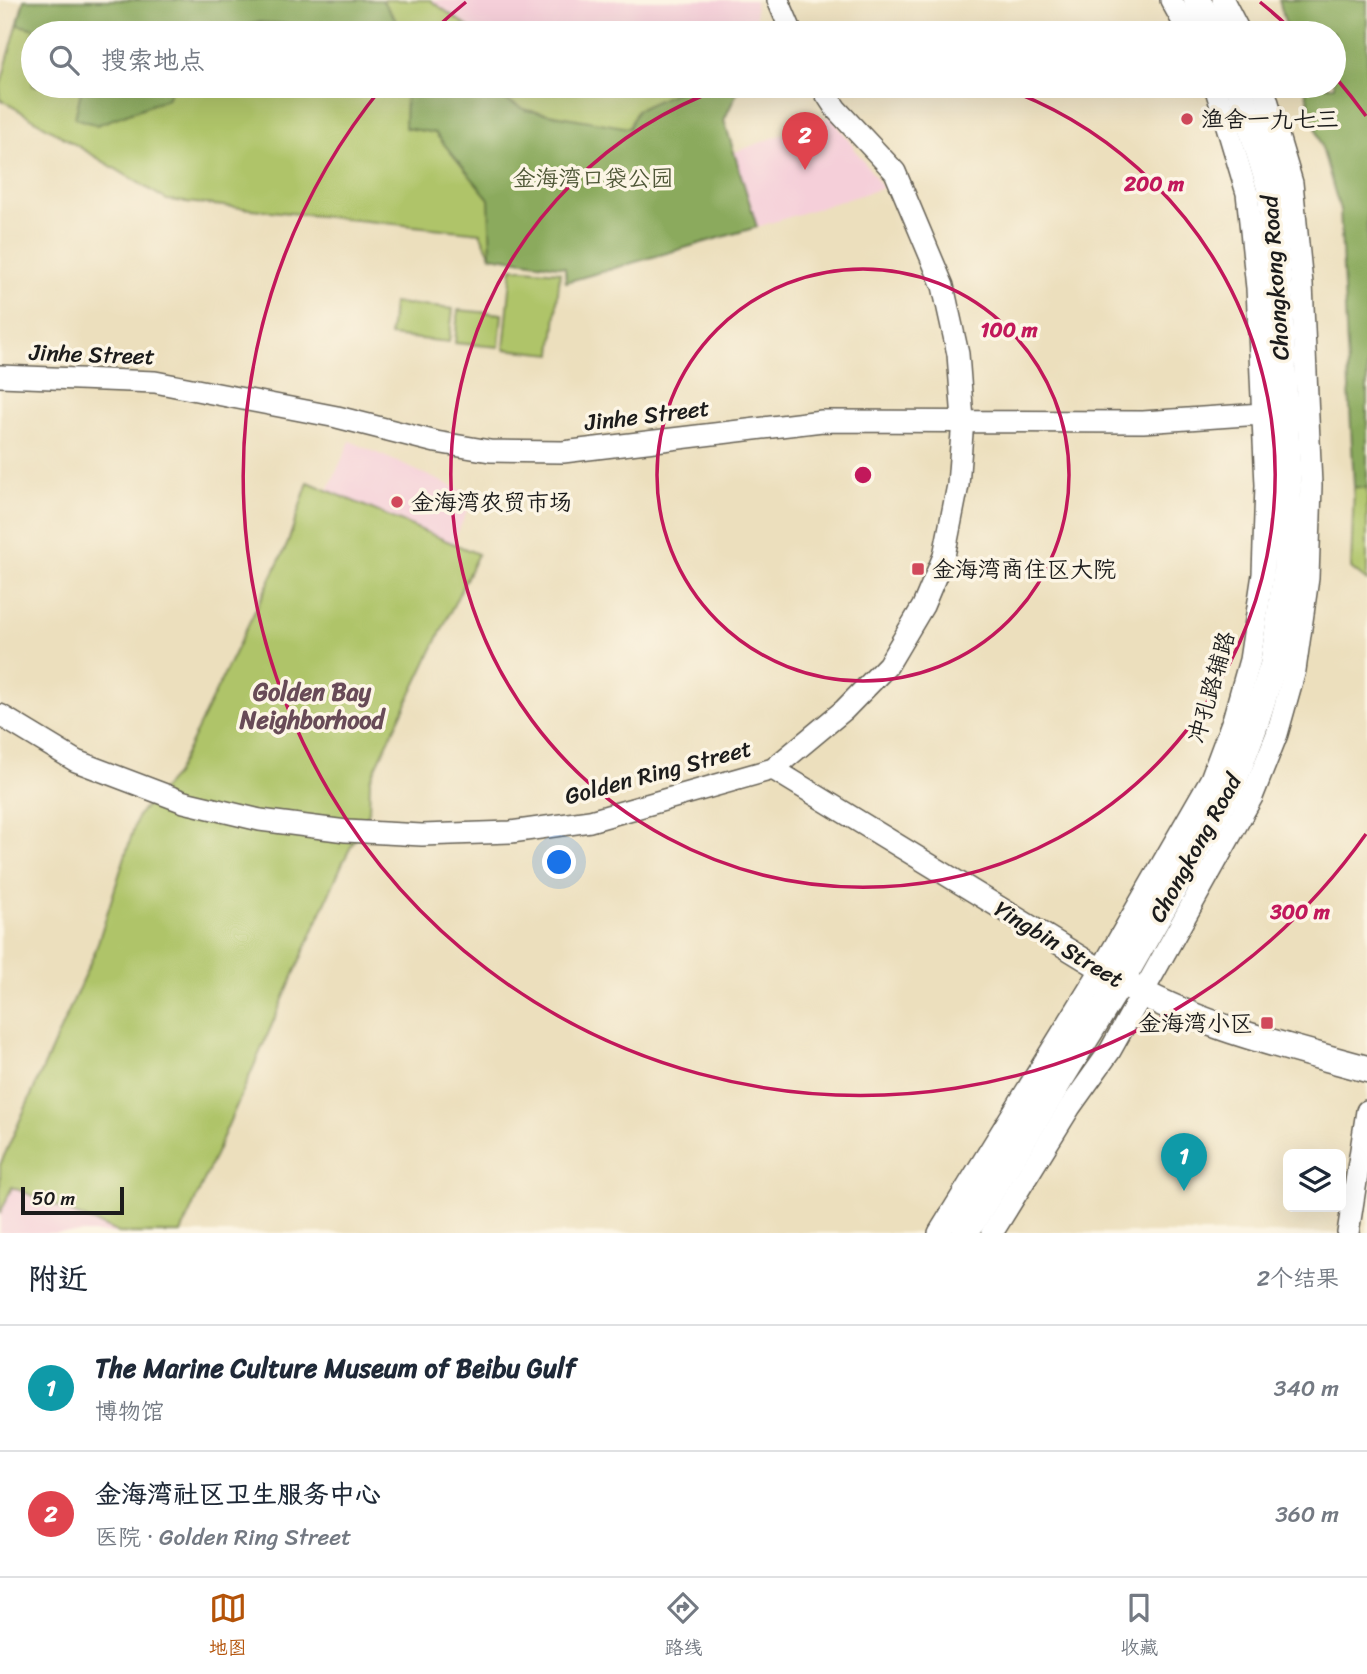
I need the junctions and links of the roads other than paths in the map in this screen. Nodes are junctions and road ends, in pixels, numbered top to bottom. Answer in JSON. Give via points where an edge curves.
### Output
{"nodes":[{"id":1,"x":778,"y":0,"type":"edge"},
{"id":2,"x":1171,"y":0,"type":"edge"},
{"id":3,"x":1197,"y":0,"type":"edge"},
{"id":4,"x":1223,"y":0,"type":"edge"},
{"id":5,"x":787,"y":21,"type":"edge"},
{"id":6,"x":1193,"y":21,"type":"edge"},
{"id":7,"x":1202,"y":21,"type":"edge"},
{"id":8,"x":1234,"y":21,"type":"edge"},
{"id":9,"x":829,"y":98,"type":"edge"},
{"id":10,"x":1219,"y":98,"type":"edge"},
{"id":11,"x":1243,"y":98,"type":"edge"},
{"id":12,"x":1267,"y":98,"type":"edge"},
{"id":13,"x":1265,"y":253,"type":"junction"},
{"id":14,"x":0,"y":376,"type":"edge"},
{"id":15,"x":1283,"y":412,"type":"junction"},
{"id":16,"x":963,"y":420,"type":"junction"},
{"id":17,"x":1297,"y":577,"type":"junction"},
{"id":18,"x":0,"y":715,"type":"edge"},
{"id":19,"x":773,"y":769,"type":"junction"},
{"id":20,"x":1205,"y":811,"type":"junction"},
{"id":21,"x":1121,"y":982,"type":"junction"},
{"id":22,"x":1367,"y":1069,"type":"edge"},
{"id":23,"x":1367,"y":1111,"type":"edge"},
{"id":24,"x":939,"y":1233,"type":"edge"},
{"id":25,"x":965,"y":1233,"type":"edge"},
{"id":26,"x":992,"y":1233,"type":"edge"},
{"id":27,"x":1348,"y":1233,"type":"edge"}],
"edges":[{"from":1,"to":5,"type":"street"},
{"from":2,"to":6,"type":"street"},
{"from":3,"to":7,"type":"main road"},
{"from":4,"to":8,"type":"street"},
{"from":9,"to":16,"type":"street","name":"Golden Ring Street","via":[[895,172],[943,286],[958,354]]},
{"from":10,"to":13,"type":"street"},
{"from":11,"to":13,"type":"main road","name":"Chongkong Road","via":[[1270,188]]},
{"from":12,"to":15,"type":"street","name":"冲孔路辅路","via":[[1292,183],[1302,284]]},
{"from":13,"to":15,"type":"main road","name":"Chongkong Road","via":[[1279,286]]},
{"from":14,"to":16,"type":"street","name":"Jinhe Street","via":[[155,382],[490,451],[563,452],[822,421]]},
{"from":15,"to":16,"type":"street","name":"Jinhe Street","via":[[1143,422]]},
{"from":15,"to":17,"type":"main road","name":"Chongkong Road"},
{"from":15,"to":20,"type":"street","name":"冲孔路辅路","via":[[1266,485],[1263,574],[1250,660]]},
{"from":16,"to":19,"type":"street","name":"Golden Ring Street","via":[[958,485],[944,556],[923,606],[888,664],[844,710]]},
{"from":17,"to":20,"type":"main road","name":"Chongkong Road","via":[[1231,788]]},
{"from":17,"to":21,"type":"street","via":[[1295,670],[1252,797]]},
{"from":18,"to":19,"type":"street","name":"Golden Ring Street","via":[[76,761],[184,802],[260,820],[346,831],[486,833],[577,823]]},
{"from":19,"to":21,"type":"street","name":"Yingbin Street"},
{"from":20,"to":21,"type":"main road","name":"Chongkong Road"},
{"from":21,"to":22,"type":"main road","name":"Yingbin Street","via":[[1252,1037]]},
{"from":21,"to":24,"type":"street"},
{"from":21,"to":25,"type":"main road","name":"Chongkong Road"},
{"from":21,"to":26,"type":"street","via":[[1110,1051]]},
{"from":23,"to":27,"type":"street"}]}
